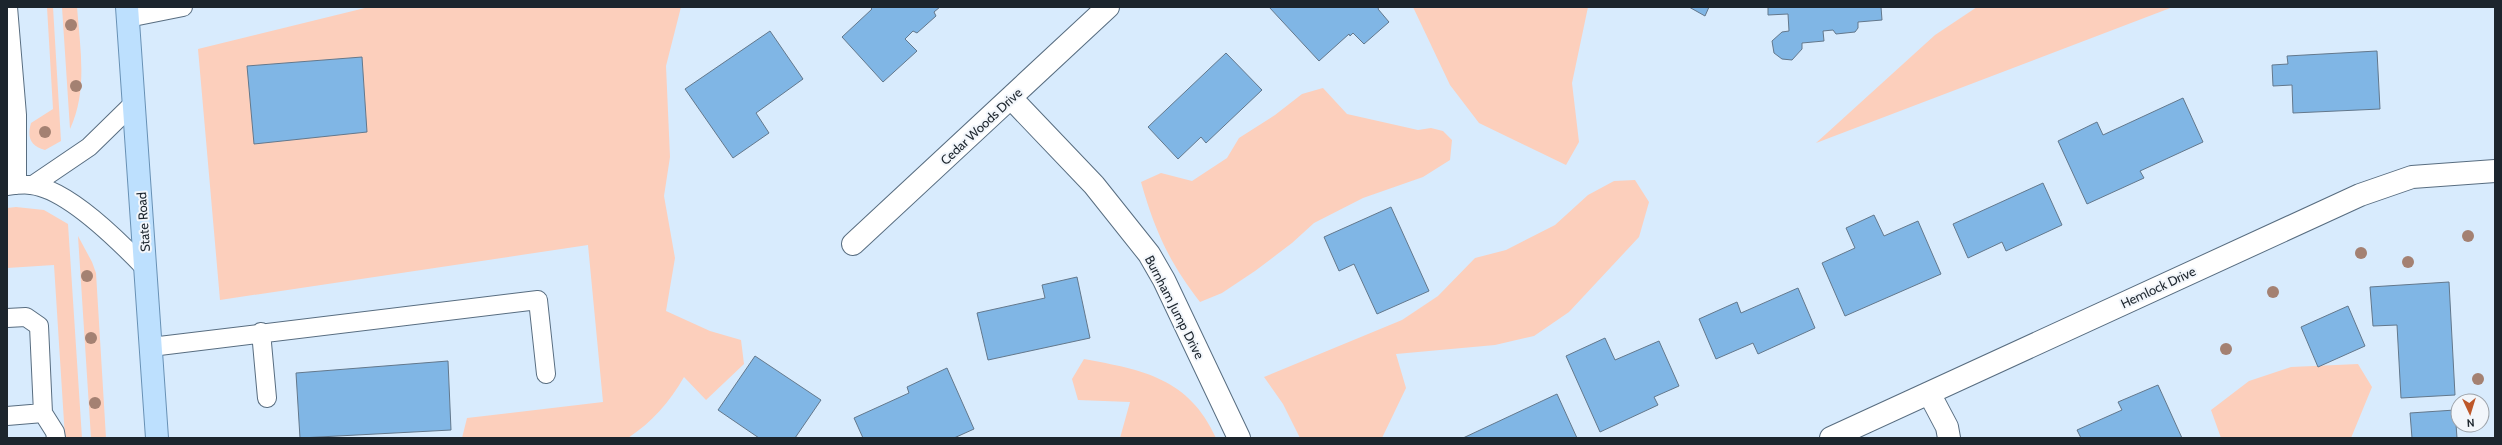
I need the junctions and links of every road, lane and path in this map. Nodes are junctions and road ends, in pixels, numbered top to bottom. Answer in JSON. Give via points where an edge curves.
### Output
{"nodes":[{"id":1,"x":8,"y":7,"type":"edge"},
{"id":2,"x":183,"y":7,"type":"edge"},
{"id":3,"x":1108,"y":7,"type":"edge"},
{"id":4,"x":128,"y":12,"type":"edge"},
{"id":5,"x":1012,"y":99,"type":"junction"},
{"id":6,"x":134,"y":103,"type":"junction"},
{"id":7,"x":2495,"y":171,"type":"edge"},
{"id":8,"x":19,"y":185,"type":"edge"},
{"id":9,"x":853,"y":244,"type":"dead end"},
{"id":10,"x":146,"y":269,"type":"junction"},
{"id":11,"x":7,"y":318,"type":"edge"},
{"id":12,"x":261,"y":332,"type":"junction"},
{"id":13,"x":151,"y":347,"type":"junction"},
{"id":14,"x":546,"y":374,"type":"dead end"},
{"id":15,"x":1930,"y":393,"type":"junction"},
{"id":16,"x":267,"y":398,"type":"dead end"},
{"id":17,"x":43,"y":413,"type":"junction"},
{"id":18,"x":7,"y":416,"type":"edge"},
{"id":19,"x":56,"y":438,"type":"edge"},
{"id":20,"x":157,"y":438,"type":"edge"},
{"id":21,"x":1239,"y":438,"type":"edge"},
{"id":22,"x":1831,"y":438,"type":"edge"},
{"id":23,"x":1949,"y":438,"type":"edge"}],
"edges":[{"from":1,"to":8,"type":"lane","via":[[17,115]]},
{"from":2,"to":4,"type":"lane"},
{"from":3,"to":5,"type":"street","name":"Cedar Woods Drive"},
{"from":4,"to":6,"type":"main road","name":"State Road"},
{"from":5,"to":9,"type":"street","name":"Cedar Woods Drive"},
{"from":5,"to":21,"type":"street","name":"Burnham Jump Drive","via":[[1094,186],[1149,254],[1164,280]]},
{"from":6,"to":8,"type":"lane","via":[[89,147]]},
{"from":6,"to":10,"type":"main road","name":"State Road"},
{"from":7,"to":15,"type":"street","name":"Hemlock Drive","via":[[2412,177],[2360,194]]},
{"from":8,"to":10,"type":"lane","via":[[60,196],[121,243]]},
{"from":10,"to":13,"type":"main road","name":"State Road"},
{"from":11,"to":17,"type":"lane","via":[[26,317],[39,326]]},
{"from":12,"to":13,"type":"lane"},
{"from":12,"to":14,"type":"lane","via":[[538,300]]},
{"from":12,"to":16,"type":"lane"},
{"from":13,"to":20,"type":"main road","name":"State Road"},
{"from":15,"to":22,"type":"street","name":"Hemlock Drive"},
{"from":15,"to":23,"type":"street","via":[[1947,427]]},
{"from":17,"to":18,"type":"lane"},
{"from":17,"to":19,"type":"lane"}]}
